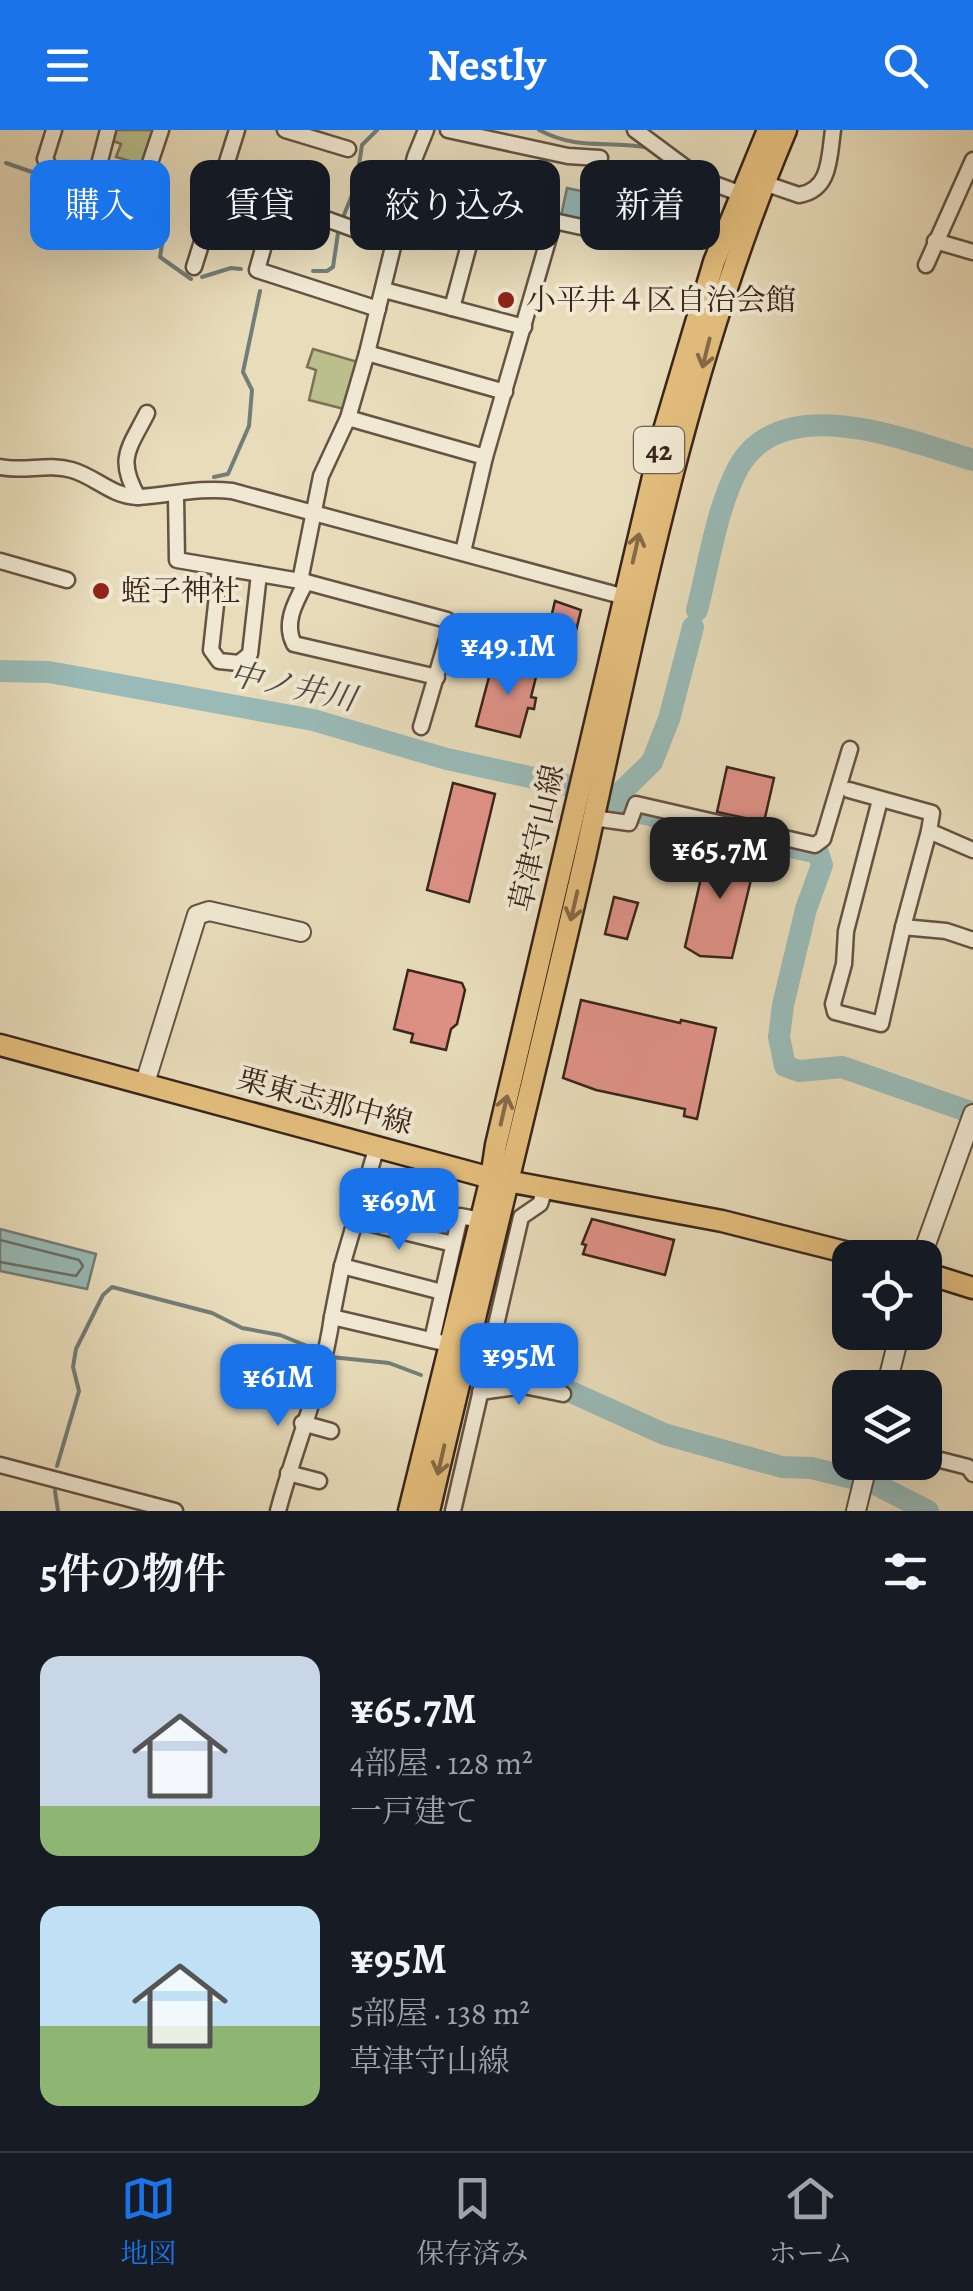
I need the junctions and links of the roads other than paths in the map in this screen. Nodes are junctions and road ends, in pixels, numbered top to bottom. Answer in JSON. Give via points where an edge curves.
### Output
{"nodes":[{"id":1,"x":54,"y":130,"type":"edge"},
{"id":2,"x":108,"y":130,"type":"edge"},
{"id":3,"x":161,"y":130,"type":"edge"},
{"id":4,"x":237,"y":130,"type":"edge"},
{"id":5,"x":285,"y":130,"type":"edge"},
{"id":6,"x":426,"y":130,"type":"edge"},
{"id":7,"x":448,"y":130,"type":"edge"},
{"id":8,"x":635,"y":130,"type":"edge"},
{"id":9,"x":768,"y":130,"type":"edge"},
{"id":10,"x":786,"y":130,"type":"edge"},
{"id":11,"x":833,"y":130,"type":"edge"},
{"id":12,"x":348,"y":149,"type":"dead end"},
{"id":13,"x":600,"y":158,"type":"dead end"},
{"id":14,"x":151,"y":160,"type":"edge"},
{"id":15,"x":417,"y":160,"type":"edge"},
{"id":16,"x":972,"y":163,"type":"edge"},
{"id":17,"x":764,"y":183,"type":"junction"},
{"id":18,"x":739,"y":193,"type":"junction"},
{"id":19,"x":350,"y":228,"type":"edge"},
{"id":20,"x":935,"y":241,"type":"junction"},
{"id":21,"x":394,"y":250,"type":"edge"},
{"id":22,"x":468,"y":250,"type":"edge"},
{"id":23,"x":546,"y":250,"type":"edge"},
{"id":24,"x":973,"y":252,"type":"edge"},
{"id":25,"x":926,"y":265,"type":"dead end"},
{"id":26,"x":194,"y":267,"type":"dead end"},
{"id":27,"x":384,"y":290,"type":"junction"},
{"id":28,"x":452,"y":308,"type":"junction"},
{"id":29,"x":378,"y":310,"type":"junction"},
{"id":30,"x":524,"y":327,"type":"junction"},
{"id":31,"x":367,"y":353,"type":"junction"},
{"id":32,"x":505,"y":392,"type":"junction"},
{"id":33,"x":147,"y":414,"type":"dead end"},
{"id":34,"x":348,"y":418,"type":"junction"},
{"id":35,"x":485,"y":457,"type":"junction"},
{"id":36,"x":0,"y":467,"type":"edge"},
{"id":37,"x":176,"y":496,"type":"junction"},
{"id":38,"x":138,"y":497,"type":"junction"},
{"id":39,"x":312,"y":510,"type":"junction"},
{"id":40,"x":463,"y":552,"type":"junction"},
{"id":41,"x":0,"y":561,"type":"edge"},
{"id":42,"x":220,"y":568,"type":"junction"},
{"id":43,"x":259,"y":574,"type":"junction"},
{"id":44,"x":67,"y":580,"type":"dead end"},
{"id":45,"x":303,"y":581,"type":"junction"},
{"id":46,"x":625,"y":597,"type":"junction"},
{"id":47,"x":436,"y":677,"type":"junction"},
{"id":48,"x":421,"y":727,"type":"dead end"},
{"id":49,"x":850,"y":749,"type":"dead end"},
{"id":50,"x":592,"y":780,"type":"junction"},
{"id":51,"x":849,"y":790,"type":"dead end"},
{"id":52,"x":880,"y":800,"type":"junction"},
{"id":53,"x":588,"y":812,"type":"junction"},
{"id":54,"x":929,"y":831,"type":"junction"},
{"id":55,"x":973,"y":850,"type":"edge"},
{"id":56,"x":902,"y":927,"type":"junction"},
{"id":57,"x":301,"y":932,"type":"dead end"},
{"id":58,"x":973,"y":940,"type":"edge"},
{"id":59,"x":0,"y":1045,"type":"edge"},
{"id":60,"x":144,"y":1083,"type":"junction"},
{"id":61,"x":972,"y":1116,"type":"edge"},
{"id":62,"x":376,"y":1146,"type":"junction"},
{"id":63,"x":500,"y":1179,"type":"junction"},
{"id":64,"x":545,"y":1189,"type":"junction"},
{"id":65,"x":354,"y":1220,"type":"junction"},
{"id":66,"x":482,"y":1220,"type":"junction"},
{"id":67,"x":927,"y":1240,"type":"edge"},
{"id":68,"x":453,"y":1244,"type":"junction"},
{"id":69,"x":832,"y":1248,"type":"edge"},
{"id":70,"x":342,"y":1266,"type":"junction"},
{"id":71,"x":942,"y":1278,"type":"edge"},
{"id":72,"x":973,"y":1288,"type":"edge"},
{"id":73,"x":442,"y":1292,"type":"junction"},
{"id":74,"x":332,"y":1317,"type":"junction"},
{"id":75,"x":440,"y":1342,"type":"junction"},
{"id":76,"x":480,"y":1392,"type":"junction"},
{"id":77,"x":563,"y":1394,"type":"dead end"},
{"id":78,"x":302,"y":1423,"type":"junction"},
{"id":79,"x":331,"y":1431,"type":"dead end"},
{"id":80,"x":942,"y":1460,"type":"edge"},
{"id":81,"x":0,"y":1465,"type":"edge"},
{"id":82,"x":288,"y":1473,"type":"junction"},
{"id":83,"x":973,"y":1474,"type":"edge"},
{"id":84,"x":864,"y":1480,"type":"edge"},
{"id":85,"x":319,"y":1481,"type":"dead end"},
{"id":86,"x":174,"y":1511,"type":"edge"},
{"id":87,"x":278,"y":1511,"type":"edge"},
{"id":88,"x":409,"y":1511,"type":"edge"},
{"id":89,"x":429,"y":1511,"type":"edge"},
{"id":90,"x":453,"y":1511,"type":"edge"},
{"id":91,"x":856,"y":1511,"type":"edge"}],
"edges":[{"from":1,"to":2,"type":"street","via":[[46,159],[52,170],[86,182],[96,176]]},
{"from":3,"to":14,"type":"street"},
{"from":4,"to":26,"type":"street"},
{"from":5,"to":12,"type":"street"},
{"from":6,"to":15,"type":"street"},
{"from":7,"to":13,"type":"street"},
{"from":8,"to":18,"type":"street","via":[[700,179]]},
{"from":9,"to":18,"type":"main road","name":"草津守山線","number":"42"},
{"from":10,"to":17,"type":"main road","name":"草津守山線","number":"42"},
{"from":11,"to":17,"type":"street","via":[[819,188],[799,196]]},
{"from":16,"to":20,"type":"street"},
{"from":17,"to":50,"type":"main road","name":"草津守山線","number":"42","one_way":true,"via":[[716,316]]},
{"from":46,"to":18,"type":"main road","name":"草津守山線","number":"42","one_way":true,"via":[[664,430]]},
{"from":19,"to":29,"type":"street","via":[[275,206],[257,274]]},
{"from":20,"to":24,"type":"street"},
{"from":20,"to":25,"type":"street"},
{"from":21,"to":27,"type":"street"},
{"from":22,"to":28,"type":"street"},
{"from":23,"to":30,"type":"street"},
{"from":27,"to":28,"type":"street"},
{"from":27,"to":29,"type":"street"},
{"from":28,"to":30,"type":"street"},
{"from":29,"to":31,"type":"street"},
{"from":30,"to":32,"type":"street"},
{"from":31,"to":32,"type":"street"},
{"from":31,"to":34,"type":"street"},
{"from":32,"to":35,"type":"street"},
{"from":33,"to":38,"type":"street","via":[[125,460]]},
{"from":34,"to":35,"type":"street"},
{"from":34,"to":39,"type":"street"},
{"from":35,"to":40,"type":"street"},
{"from":36,"to":38,"type":"street","via":[[71,470]]},
{"from":37,"to":38,"type":"street"},
{"from":37,"to":39,"type":"street","via":[[210,488]]},
{"from":37,"to":42,"type":"street","via":[[177,560]]},
{"from":39,"to":40,"type":"street"},
{"from":39,"to":45,"type":"street"},
{"from":40,"to":46,"type":"street"},
{"from":41,"to":44,"type":"street"},
{"from":42,"to":43,"type":"street"},
{"from":42,"to":43,"type":"street","via":[[211,650],[219,661],[240,663],[250,654]]},
{"from":43,"to":45,"type":"street"},
{"from":45,"to":47,"type":"street","via":[[446,620],[450,629]]},
{"from":45,"to":47,"type":"street","via":[[288,633],[294,644]]},
{"from":46,"to":50,"type":"main road","name":"草津守山線","number":"42"},
{"from":47,"to":48,"type":"street"},
{"from":49,"to":53,"type":"street","via":[[823,839],[815,845],[634,812],[629,822]]},
{"from":50,"to":53,"type":"main road","name":"草津守山線","number":"42"},
{"from":51,"to":52,"type":"street"},
{"from":52,"to":54,"type":"street","via":[[932,814]]},
{"from":52,"to":56,"type":"street","via":[[846,932],[836,1012],[882,1024]]},
{"from":53,"to":63,"type":"main road","name":"草津守山線","number":"42"},
{"from":54,"to":55,"type":"street"},
{"from":54,"to":56,"type":"street"},
{"from":56,"to":58,"type":"street"},
{"from":57,"to":60,"type":"street","via":[[209,911],[197,915]]},
{"from":59,"to":60,"type":"main road","name":"栗東志那中線"},
{"from":60,"to":62,"type":"main road","name":"栗東志那中線"},
{"from":61,"to":67,"type":"street"},
{"from":62,"to":63,"type":"main road","name":"栗東志那中線"},
{"from":62,"to":65,"type":"street"},
{"from":63,"to":64,"type":"main road","name":"栗東志那中線"},
{"from":63,"to":66,"type":"main road","name":"草津守山線","number":"42"},
{"from":63,"to":89,"type":"main road","name":"草津守山線","number":"42","one_way":true},
{"from":64,"to":69,"type":"main road","name":"栗東志那中線","via":[[722,1220]]},
{"from":64,"to":76,"type":"street","via":[[540,1204],[521,1217]]},
{"from":65,"to":68,"type":"street"},
{"from":65,"to":70,"type":"street"},
{"from":66,"to":68,"type":"street","via":[[460,1216]]},
{"from":66,"to":75,"type":"main road","name":"草津守山線","number":"42"},
{"from":68,"to":73,"type":"street"},
{"from":70,"to":73,"type":"street"},
{"from":70,"to":74,"type":"street"},
{"from":71,"to":72,"type":"main road"},
{"from":73,"to":75,"type":"street"},
{"from":74,"to":75,"type":"street"},
{"from":74,"to":78,"type":"street","via":[[327,1354]]},
{"from":75,"to":88,"type":"main road","name":"草津守山線","number":"42"},
{"from":76,"to":77,"type":"street","via":[[524,1386]]},
{"from":76,"to":90,"type":"street"},
{"from":78,"to":79,"type":"street"},
{"from":78,"to":82,"type":"street"},
{"from":80,"to":83,"type":"street"},
{"from":81,"to":86,"type":"street"},
{"from":82,"to":85,"type":"street"},
{"from":82,"to":87,"type":"street"},
{"from":84,"to":91,"type":"street"}]}
